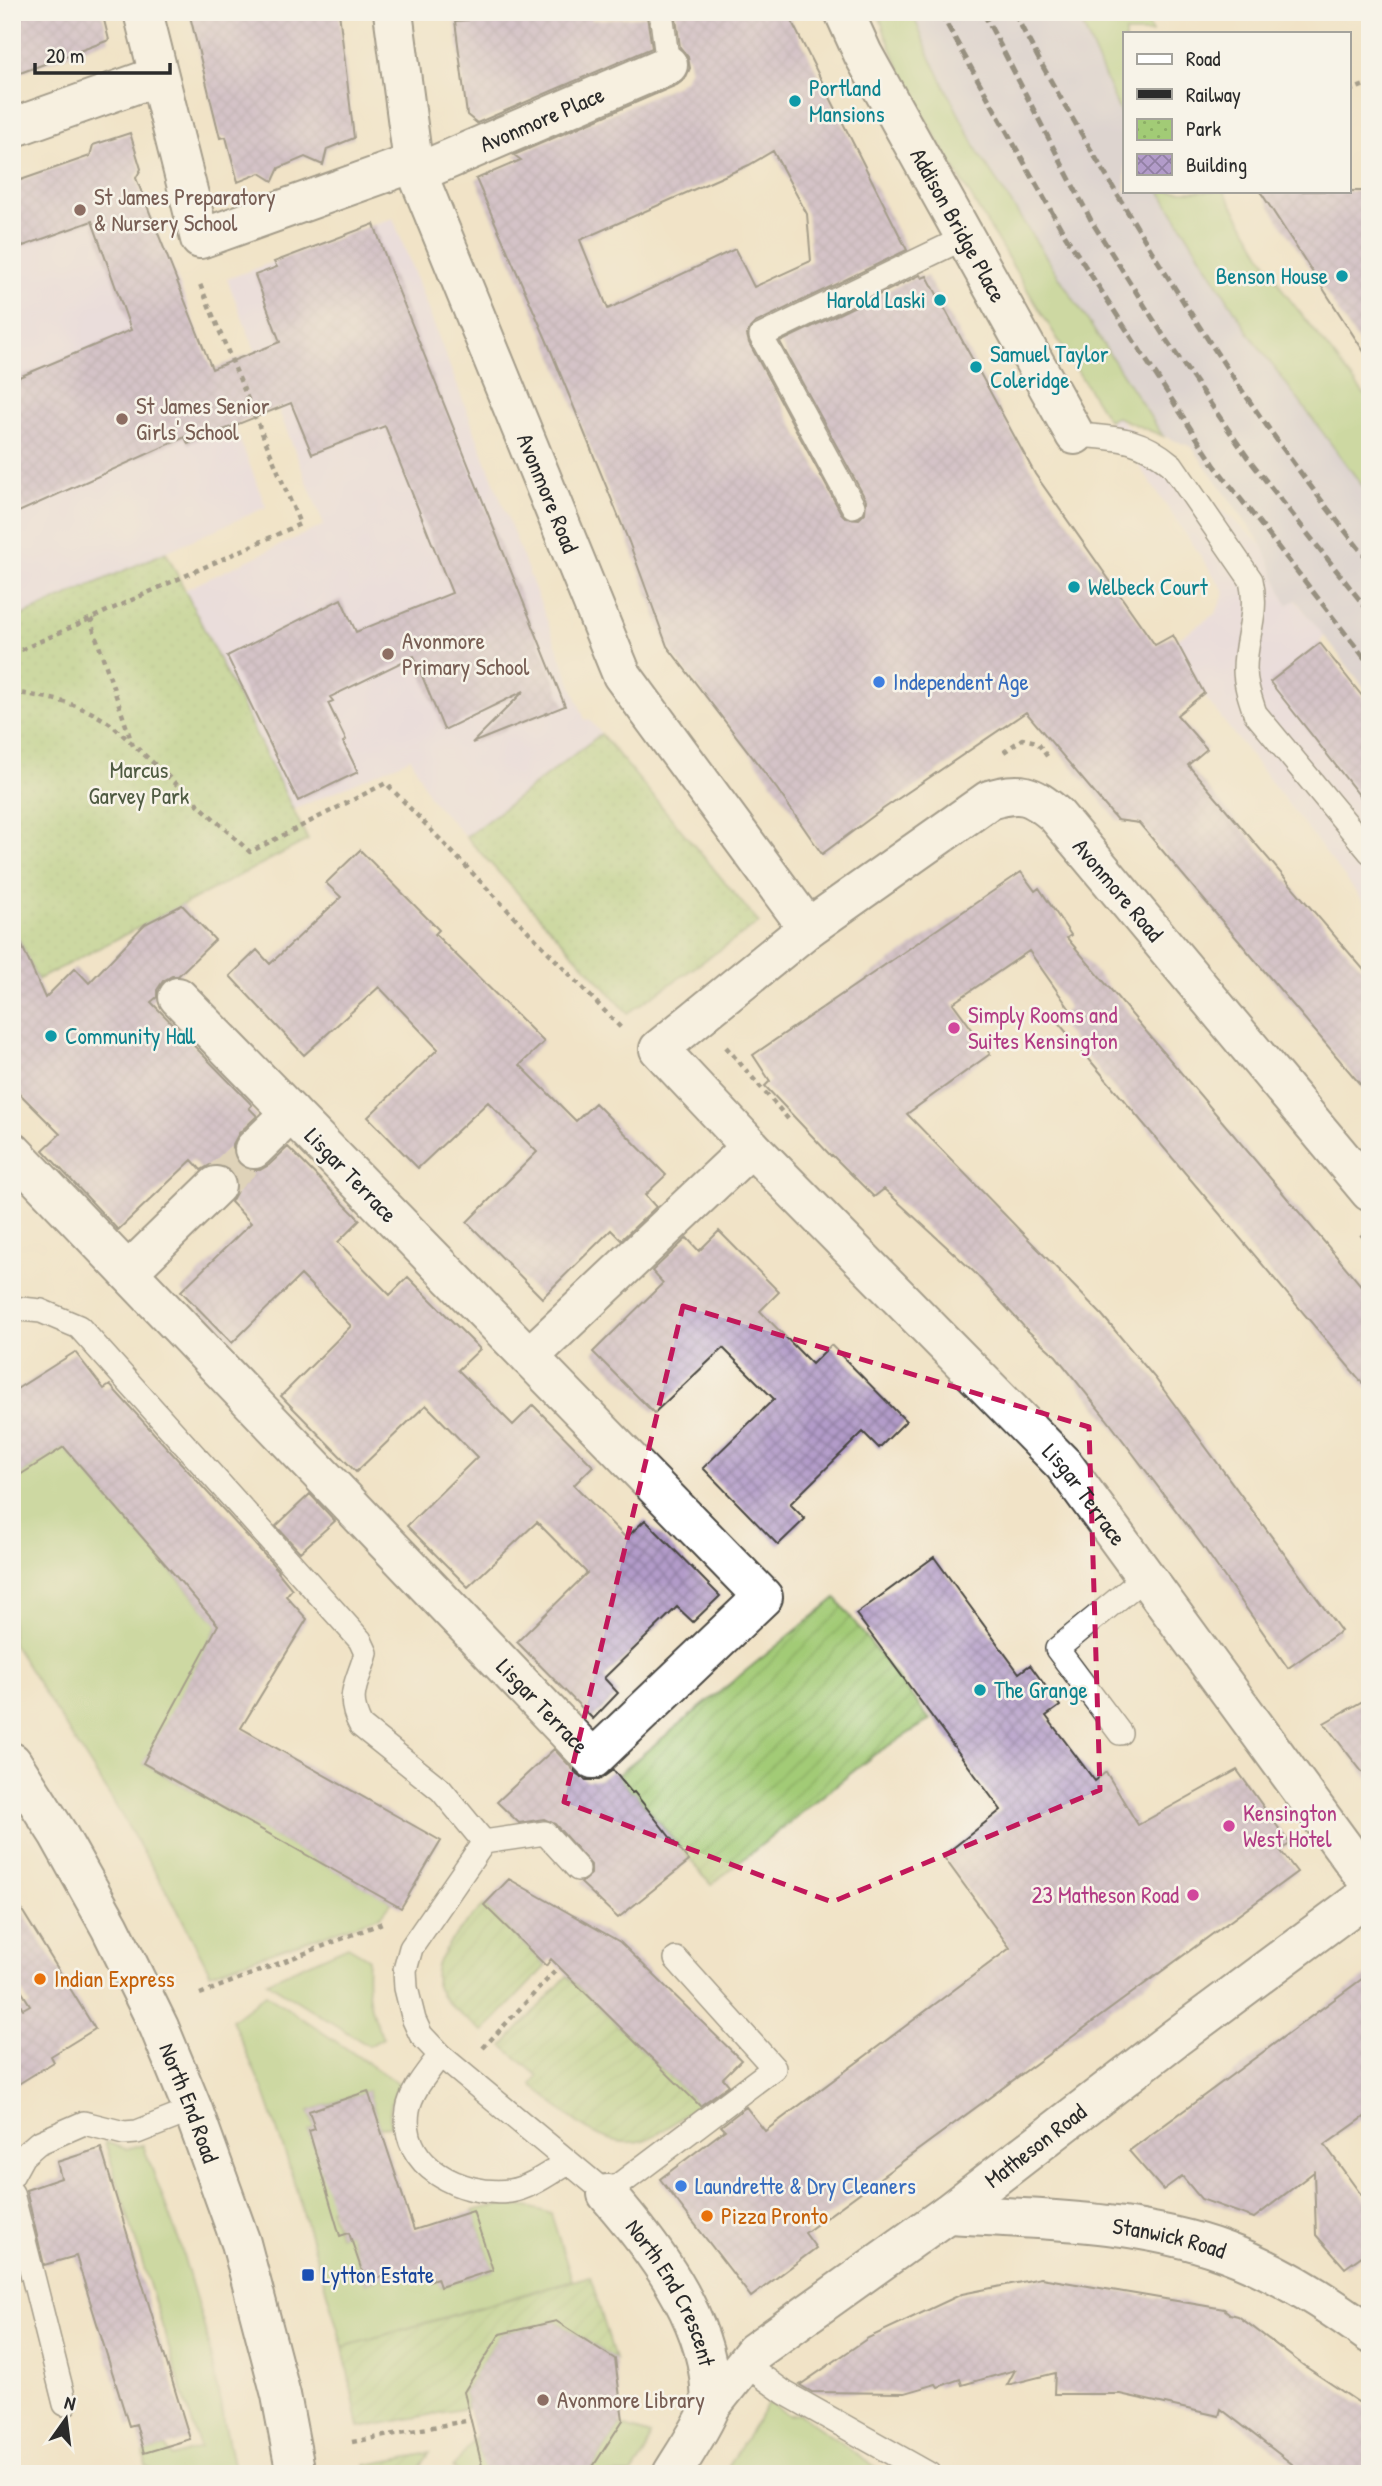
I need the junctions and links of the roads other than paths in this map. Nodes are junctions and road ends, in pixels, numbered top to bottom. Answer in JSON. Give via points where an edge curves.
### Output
{"nodes":[{"id":1,"x":143,"y":12,"type":"edge"},
{"id":2,"x":393,"y":12,"type":"edge"},
{"id":3,"x":661,"y":12,"type":"edge"},
{"id":4,"x":844,"y":12,"type":"edge"},
{"id":5,"x":668,"y":65,"type":"joint"},
{"id":6,"x":158,"y":76,"type":"junction"},
{"id":7,"x":12,"y":128,"type":"edge"},
{"id":8,"x":415,"y":168,"type":"junction"},
{"id":9,"x":964,"y":238,"type":"junction"},
{"id":10,"x":1075,"y":435,"type":"joint"},
{"id":11,"x":853,"y":506,"type":"dead end"},
{"id":12,"x":1370,"y":852,"type":"edge"},
{"id":13,"x":808,"y":928,"type":"junction"},
{"id":14,"x":178,"y":997,"type":"dead end"},
{"id":15,"x":659,"y":1049,"type":"joint"},
{"id":16,"x":291,"y":1113,"type":"junction"},
{"id":17,"x":751,"y":1146,"type":"junction"},
{"id":18,"x":254,"y":1149,"type":"tunnel mouth"},
{"id":19,"x":12,"y":1151,"type":"edge"},
{"id":20,"x":216,"y":1186,"type":"tunnel mouth"},
{"id":21,"x":1361,"y":1208,"type":"edge"},
{"id":22,"x":128,"y":1272,"type":"junction"},
{"id":23,"x":12,"y":1308,"type":"edge"},
{"id":24,"x":529,"y":1357,"type":"junction"},
{"id":25,"x":1146,"y":1576,"type":"junction"},
{"id":26,"x":1120,"y":1733,"type":"dead end"},
{"id":27,"x":12,"y":1762,"type":"edge"},
{"id":28,"x":484,"y":1842,"type":"junction"},
{"id":29,"x":578,"y":1870,"type":"dead end"},
{"id":30,"x":1370,"y":1884,"type":"edge"},
{"id":31,"x":1370,"y":1893,"type":"edge"},
{"id":32,"x":676,"y":1959,"type":"dead end"},
{"id":33,"x":440,"y":2055,"type":"junction"},
{"id":34,"x":193,"y":2110,"type":"junction"},
{"id":35,"x":568,"y":2162,"type":"junction"},
{"id":36,"x":12,"y":2176,"type":"edge"},
{"id":37,"x":12,"y":2193,"type":"edge"},
{"id":38,"x":607,"y":2194,"type":"junction"},
{"id":39,"x":947,"y":2214,"type":"junction"},
{"id":40,"x":1370,"y":2334,"type":"edge"},
{"id":41,"x":744,"y":2364,"type":"junction"},
{"id":42,"x":65,"y":2404,"type":"dead end"},
{"id":43,"x":711,"y":2406,"type":"junction"},
{"id":44,"x":296,"y":2474,"type":"edge"},
{"id":45,"x":672,"y":2474,"type":"edge"},
{"id":46,"x":929,"y":2474,"type":"edge"}],
"edges":[{"from":1,"to":6,"type":"street"},
{"from":2,"to":8,"type":"street","name":"Avonmore Road"},
{"from":3,"to":5,"type":"lane"},
{"from":4,"to":9,"type":"street","name":"Addison Bridge Place"},
{"from":5,"to":8,"type":"street","name":"Avonmore Place"},
{"from":6,"to":7,"type":"street"},
{"from":6,"to":8,"type":"street","name":"Avonmore Place","via":[[201,239]]},
{"from":8,"to":13,"type":"street","name":"Avonmore Road","via":[[622,675]]},
{"from":9,"to":10,"type":"street","name":"Addison Bridge Place"},
{"from":9,"to":11,"type":"lane","via":[[761,335]]},
{"from":10,"to":12,"type":"lane","via":[[1138,444],[1172,465],[1251,580],[1254,615],[1245,667],[1255,713]]},
{"from":13,"to":15,"type":"street","name":"Avonmore Road"},
{"from":13,"to":21,"type":"street","name":"Avonmore Road","via":[[989,800],[1013,793],[1038,800],[1056,816]]},
{"from":14,"to":16,"type":"street","name":"Lisgar Terrace"},
{"from":15,"to":17,"type":"street","name":"Lisgar Terrace"},
{"from":16,"to":18,"type":"street","name":"Lisgar Terrace"},
{"from":16,"to":24,"type":"street","name":"Lisgar Terrace"},
{"from":17,"to":24,"type":"street"},
{"from":17,"to":25,"type":"street","name":"Lisgar Terrace","via":[[1064,1465]]},
{"from":19,"to":22,"type":"street","name":"Lisgar Terrace"},
{"from":20,"to":22,"type":"street"},
{"from":22,"to":24,"type":"street","name":"Lisgar Terrace","via":[[593,1759],[763,1597]]},
{"from":23,"to":28,"type":"lane","via":[[41,1311],[79,1327],[360,1640],[366,1653],[353,1686],[361,1726],[441,1790]]},
{"from":25,"to":26,"type":"lane","via":[[1057,1649]]},
{"from":25,"to":30,"type":"street","name":"Lisgar Terrace"},
{"from":27,"to":34,"type":"street","name":"North End Road","via":[[110,1927]]},
{"from":28,"to":29,"type":"lane","via":[[545,1833]]},
{"from":28,"to":33,"type":"lane","via":[[411,1948],[405,1970],[414,2020]]},
{"from":31,"to":39,"type":"street","name":"Matheson Road"},
{"from":32,"to":38,"type":"lane","via":[[774,2068]]},
{"from":33,"to":35,"type":"lane"},
{"from":33,"to":35,"type":"lane","via":[[408,2108],[413,2146],[432,2172],[465,2185],[511,2191]]},
{"from":34,"to":36,"type":"lane","via":[[138,2132],[84,2123],[38,2143],[23,2156]]},
{"from":34,"to":44,"type":"street","name":"North End Road","via":[[241,2243],[281,2395]]},
{"from":35,"to":38,"type":"lane"},
{"from":37,"to":42,"type":"lane"},
{"from":38,"to":43,"type":"street","name":"North End Crescent","via":[[636,2228],[693,2317],[708,2365]]},
{"from":39,"to":40,"type":"street","name":"Stanwick Road","via":[[1059,2220],[1193,2242],[1276,2273]]},
{"from":39,"to":41,"type":"street","name":"Matheson Road","via":[[811,2309]]},
{"from":41,"to":43,"type":"street","name":"Matheson Road"},
{"from":41,"to":46,"type":"lane","via":[[785,2393]]},
{"from":43,"to":45,"type":"street"}]}
